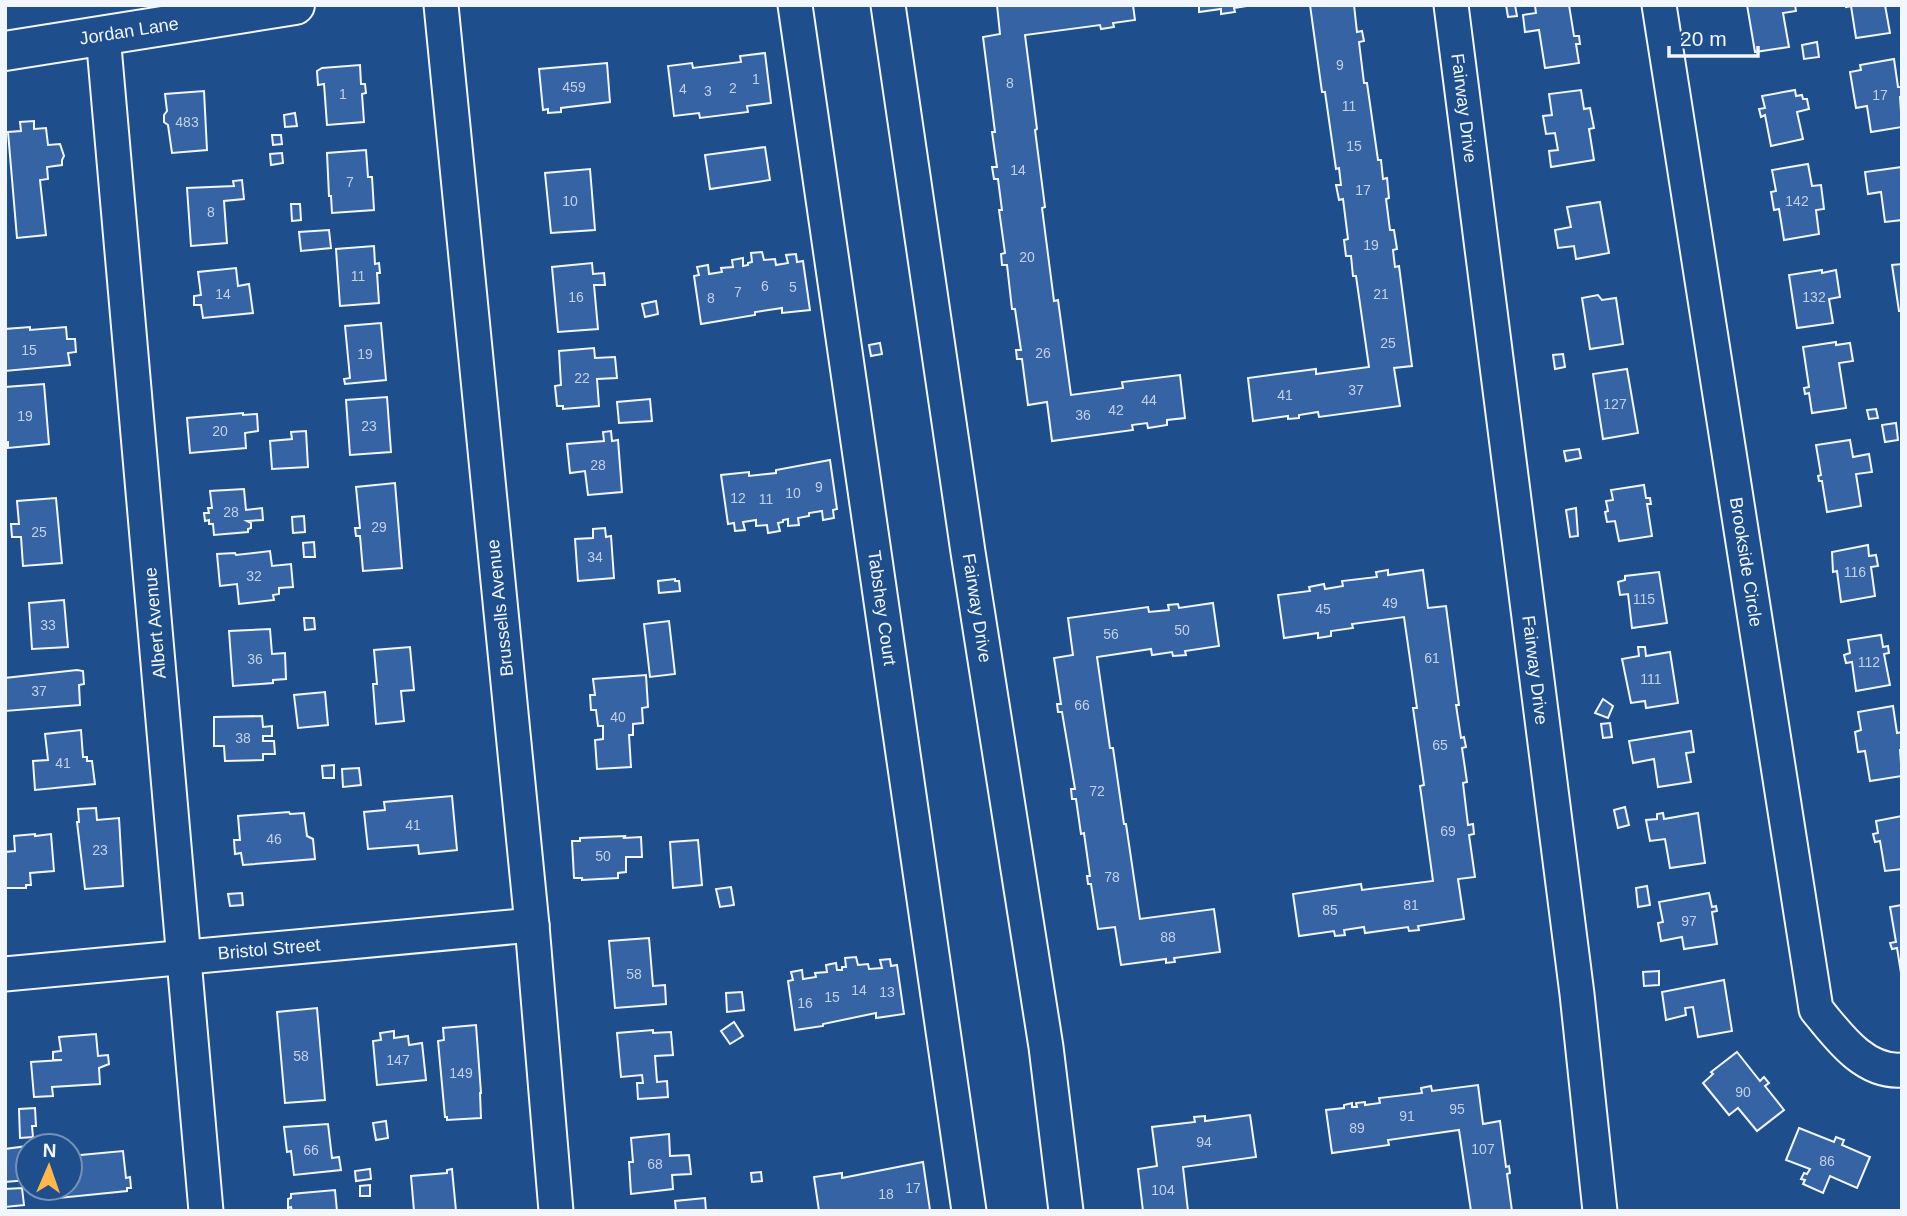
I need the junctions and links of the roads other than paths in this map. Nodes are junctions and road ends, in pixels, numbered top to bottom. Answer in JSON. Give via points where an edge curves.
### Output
{"nodes":[{"id":1,"x":295,"y":5,"type":"edge"},
{"id":2,"x":441,"y":5,"type":"edge"},
{"id":3,"x":795,"y":5,"type":"edge"},
{"id":4,"x":888,"y":5,"type":"edge"},
{"id":5,"x":1451,"y":5,"type":"edge"},
{"id":6,"x":1658,"y":5,"type":"edge"},
{"id":7,"x":103,"y":36,"type":"junction"},
{"id":8,"x":5,"y":51,"type":"edge"},
{"id":9,"x":532,"y":925,"type":"junction"},
{"id":10,"x":184,"y":957,"type":"junction"},
{"id":11,"x":5,"y":974,"type":"edge"},
{"id":12,"x":1902,"y":1070,"type":"edge"},
{"id":13,"x":206,"y":1211,"type":"edge"},
{"id":14,"x":556,"y":1211,"type":"edge"},
{"id":15,"x":969,"y":1211,"type":"edge"},
{"id":16,"x":1066,"y":1211,"type":"edge"},
{"id":17,"x":1600,"y":1211,"type":"edge"}],
"edges":[{"from":1,"to":7,"type":"main road","name":"Jordan Lane"},
{"from":2,"to":9,"type":"street","name":"Brussells Avenue"},
{"from":3,"to":15,"type":"street","name":"Tabshey Court"},
{"from":4,"to":16,"type":"street","name":"Fairway Drive"},
{"from":5,"to":17,"type":"street","name":"Fairway Drive","via":[[1577,994]]},
{"from":6,"to":12,"type":"street","name":"Brookside Circle","via":[[1816,1009],[1850,1050],[1888,1071]]},
{"from":7,"to":8,"type":"main road","name":"Jordan Lane"},
{"from":7,"to":10,"type":"street","name":"Albert Avenue"},
{"from":9,"to":10,"type":"street","name":"Bristol Street"},
{"from":9,"to":14,"type":"street","name":"Brussells Avenue"},
{"from":10,"to":11,"type":"street","name":"Bristol Street"},
{"from":10,"to":13,"type":"street","name":"Albert Avenue"}]}
